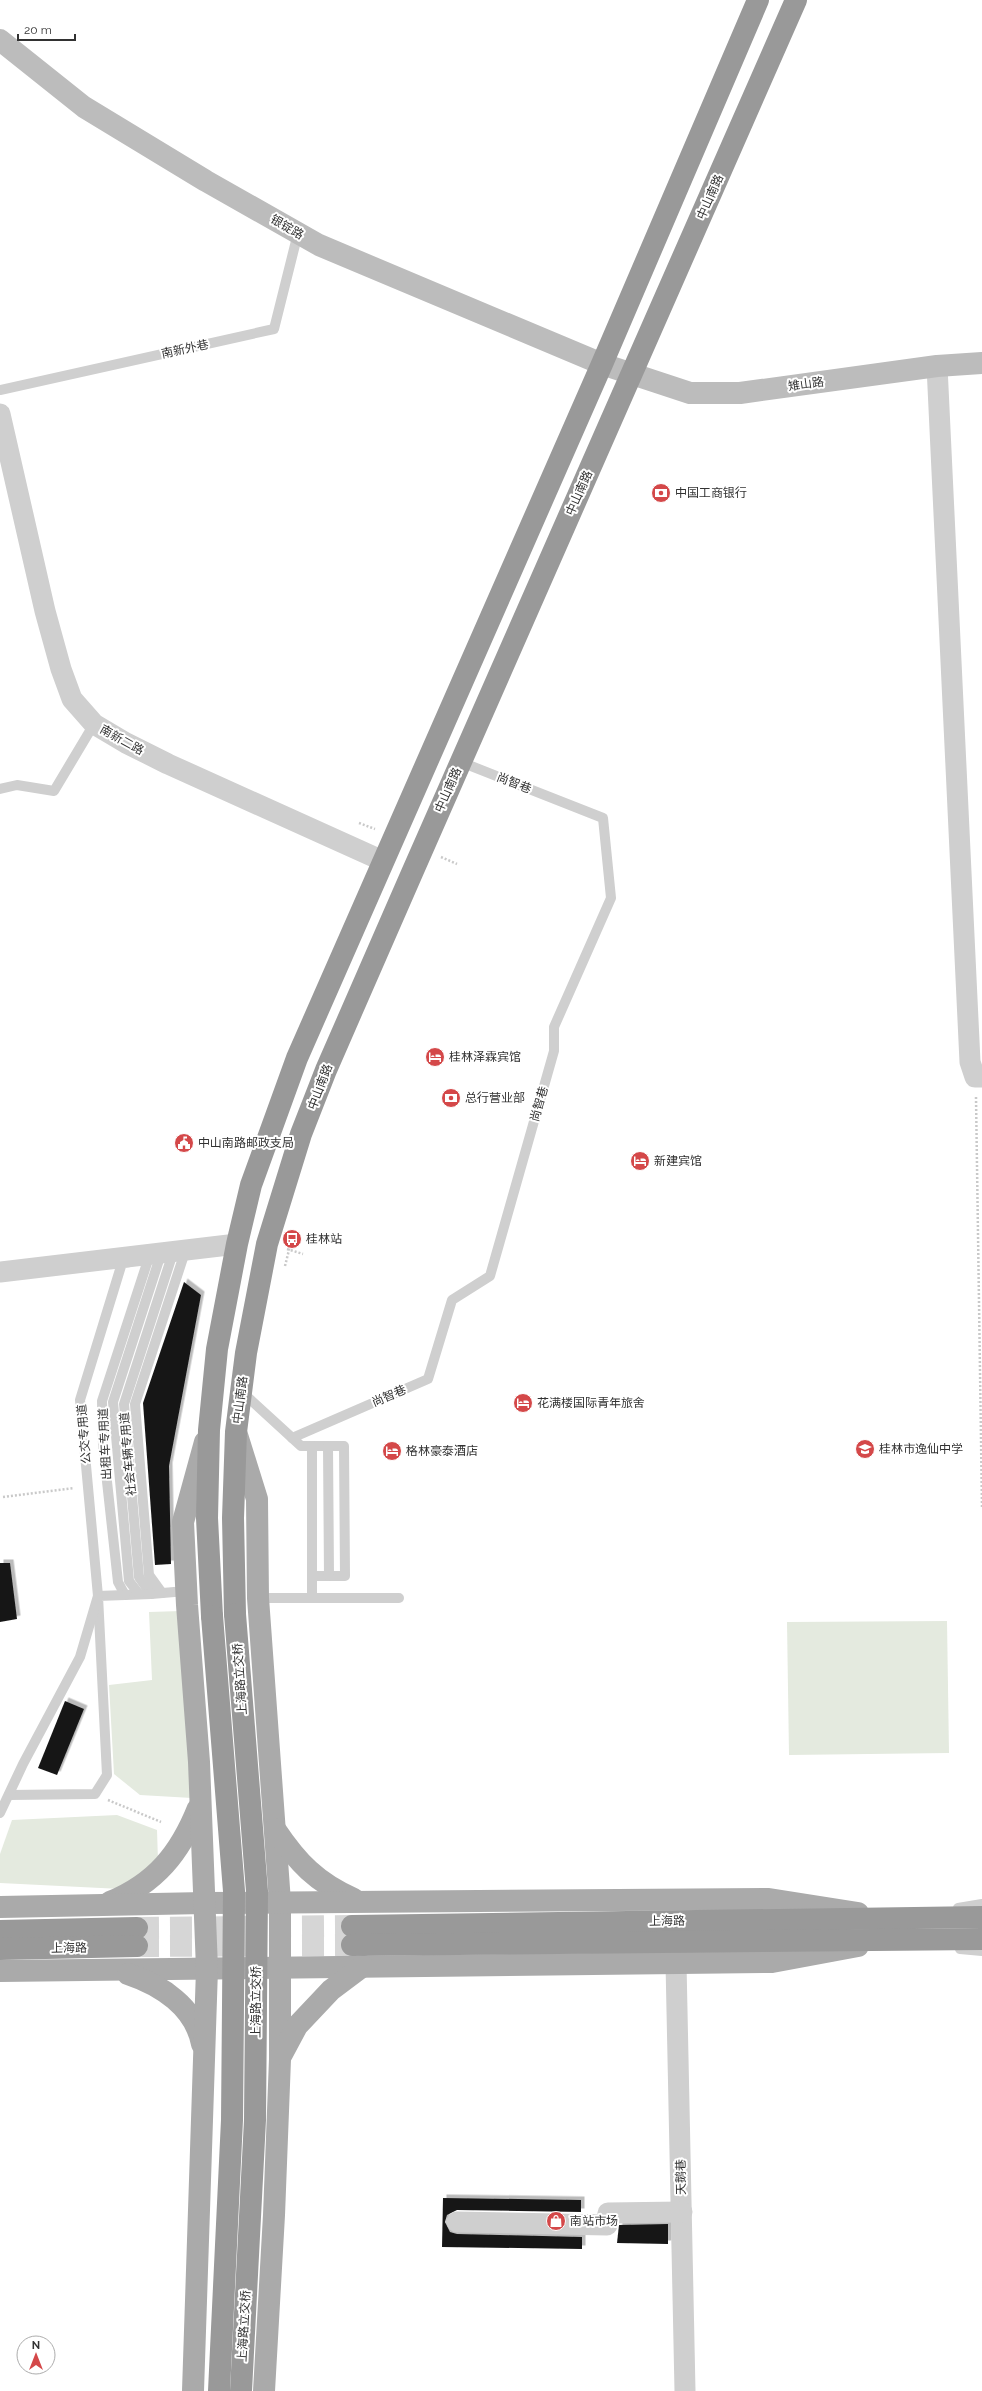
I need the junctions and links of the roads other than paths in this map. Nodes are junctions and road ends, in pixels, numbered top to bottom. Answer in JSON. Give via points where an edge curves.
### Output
{"nodes":[{"id":1,"x":758,"y":0,"type":"edge"},
{"id":2,"x":796,"y":0,"type":"edge"},
{"id":3,"x":0,"y":40,"type":"edge"},
{"id":4,"x":298,"y":233,"type":"junction"},
{"id":5,"x":982,"y":363,"type":"edge"},
{"id":6,"x":602,"y":364,"type":"junction"},
{"id":7,"x":937,"y":366,"type":"junction"},
{"id":8,"x":632,"y":374,"type":"junction"},
{"id":9,"x":0,"y":390,"type":"edge"},
{"id":10,"x":0,"y":414,"type":"edge"},
{"id":11,"x":94,"y":724,"type":"junction"},
{"id":12,"x":461,"y":762,"type":"junction"},
{"id":13,"x":0,"y":789,"type":"edge"},
{"id":14,"x":383,"y":861,"type":"junction"},
{"id":15,"x":978,"y":1077,"type":"edge"},
{"id":16,"x":236,"y":1247,"type":"junction"},
{"id":17,"x":184,"y":1258,"type":"junction"},
{"id":18,"x":171,"y":1259,"type":"junction"},
{"id":19,"x":148,"y":1260,"type":"junction"},
{"id":20,"x":159,"y":1260,"type":"junction"},
{"id":21,"x":0,"y":1272,"type":"edge"},
{"id":22,"x":241,"y":1391,"type":"junction"},
{"id":23,"x":208,"y":1430,"type":"junction"},
{"id":24,"x":236,"y":1432,"type":"junction"},
{"id":25,"x":292,"y":1438,"type":"junction"},
{"id":26,"x":312,"y":1446,"type":"junction"},
{"id":27,"x":328,"y":1446,"type":"junction"},
{"id":28,"x":312,"y":1576,"type":"junction"},
{"id":29,"x":329,"y":1576,"type":"junction"},
{"id":30,"x":186,"y":1591,"type":"junction"},
{"id":31,"x":162,"y":1593,"type":"junction"},
{"id":32,"x":139,"y":1594,"type":"junction"},
{"id":33,"x":151,"y":1594,"type":"junction"},
{"id":34,"x":125,"y":1595,"type":"junction"},
{"id":35,"x":98,"y":1596,"type":"junction"},
{"id":36,"x":258,"y":1598,"type":"junction"},
{"id":37,"x":312,"y":1598,"type":"junction"},
{"id":38,"x":399,"y":1598,"type":"dead end"},
{"id":39,"x":235,"y":1614,"type":"joint"},
{"id":40,"x":9,"y":1795,"type":"junction"},
{"id":41,"x":200,"y":1801,"type":"junction"},
{"id":42,"x":0,"y":1813,"type":"edge"},
{"id":43,"x":274,"y":1827,"type":"junction"},
{"id":44,"x":358,"y":1901,"type":"junction"},
{"id":45,"x":205,"y":1902,"type":"junction"},
{"id":46,"x":280,"y":1902,"type":"junction"},
{"id":47,"x":982,"y":1904,"type":"edge"},
{"id":48,"x":104,"y":1905,"type":"junction"},
{"id":49,"x":0,"y":1907,"type":"edge"},
{"id":50,"x":982,"y":1917,"type":"edge"},
{"id":51,"x":892,"y":1918,"type":"junction"},
{"id":52,"x":0,"y":1931,"type":"edge"},
{"id":53,"x":982,"y":1939,"type":"edge"},
{"id":54,"x":893,"y":1940,"type":"junction"},
{"id":55,"x":0,"y":1949,"type":"edge"},
{"id":56,"x":982,"y":1951,"type":"edge"},
{"id":57,"x":676,"y":1963,"type":"junction"},
{"id":58,"x":363,"y":1966,"type":"junction"},
{"id":59,"x":281,"y":1968,"type":"junction"},
{"id":60,"x":207,"y":1969,"type":"junction"},
{"id":61,"x":117,"y":1970,"type":"junction"},
{"id":62,"x":0,"y":1971,"type":"edge"},
{"id":63,"x":205,"y":2057,"type":"junction"},
{"id":64,"x":280,"y":2058,"type":"junction"},
{"id":65,"x":682,"y":2212,"type":"junction"},
{"id":66,"x":456,"y":2222,"type":"dead end"},
{"id":67,"x":194,"y":2391,"type":"edge"},
{"id":68,"x":219,"y":2391,"type":"edge"},
{"id":69,"x":241,"y":2391,"type":"edge"},
{"id":70,"x":264,"y":2391,"type":"edge"},
{"id":71,"x":685,"y":2391,"type":"edge"}],
"edges":[{"from":1,"to":6,"type":"highway"},
{"from":2,"to":8,"type":"highway","name":"中山南路"},
{"from":3,"to":4,"type":"street","name":"银锭路","via":[[84,108]]},
{"from":4,"to":6,"type":"street","name":"银锭路","via":[[319,245]]},
{"from":4,"to":9,"type":"lane","name":"南新外巷","via":[[274,329]]},
{"from":5,"to":7,"type":"street","name":"雉山路"},
{"from":6,"to":8,"type":"street","name":"银锭路"},
{"from":6,"to":14,"type":"highway"},
{"from":7,"to":8,"type":"street","name":"雉山路","via":[[740,393],[690,393]]},
{"from":7,"to":15,"type":"street","via":[[970,1062]]},
{"from":8,"to":12,"type":"highway","name":"中山南路"},
{"from":10,"to":11,"type":"street","name":"南新二路","via":[[45,611],[61,669],[72,699]]},
{"from":11,"to":13,"type":"lane","via":[[54,791],[17,785]]},
{"from":11,"to":14,"type":"street","name":"南新二路","via":[[168,764]]},
{"from":12,"to":22,"type":"highway","name":"中山南路","via":[[326,1070],[302,1134],[267,1244]]},
{"from":12,"to":25,"type":"lane","name":"尚智巷","via":[[603,818],[611,898],[554,1027],[554,1051],[490,1276],[452,1300],[428,1379]]},
{"from":14,"to":16,"type":"highway","via":[[297,1058],[272,1123],[250,1185]]},
{"from":16,"to":17,"type":"lane","name":"公交专用道"},
{"from":16,"to":21,"type":"street"},
{"from":16,"to":23,"type":"highway","via":[[217,1349]]},
{"from":17,"to":18,"type":"lane","name":"公交专用道"},
{"from":17,"to":31,"type":"lane","name":"社会车辆专用道","via":[[135,1404],[149,1575]]},
{"from":18,"to":20,"type":"lane","name":"公交专用道"},
{"from":18,"to":33,"type":"lane","name":"社会车辆专用道","via":[[124,1404],[139,1577]]},
{"from":19,"to":20,"type":"lane","name":"公交专用道"},
{"from":19,"to":34,"type":"lane","name":"出租车专用道","via":[[102,1401],[103,1445],[117,1574]]},
{"from":19,"to":35,"type":"lane","name":"公交专用道","via":[[122,1263],[80,1400]]},
{"from":20,"to":32,"type":"lane","name":"出租车专用道","via":[[113,1402],[129,1581]]},
{"from":22,"to":24,"type":"highway","name":"中山南路"},
{"from":22,"to":25,"type":"lane"},
{"from":23,"to":30,"type":"main road","via":[[183,1522]]},
{"from":23,"to":68,"type":"highway","name":"上海路立交桥","bridge":true,"via":[[207,1518],[212,1616],[234,1891],[232,2120]]},
{"from":24,"to":36,"type":"main road","via":[[257,1499]]},
{"from":24,"to":39,"type":"highway","name":"中山南路","via":[[233,1518]]},
{"from":25,"to":26,"type":"lane","via":[[301,1446]]},
{"from":26,"to":27,"type":"lane"},
{"from":26,"to":28,"type":"lane"},
{"from":27,"to":29,"type":"lane"},
{"from":27,"to":29,"type":"lane","via":[[344,1446],[345,1576]]},
{"from":28,"to":29,"type":"lane"},
{"from":28,"to":37,"type":"lane"},
{"from":30,"to":31,"type":"lane"},
{"from":30,"to":41,"type":"main road"},
{"from":31,"to":33,"type":"lane"},
{"from":32,"to":33,"type":"lane"},
{"from":32,"to":34,"type":"lane"},
{"from":34,"to":35,"type":"lane"},
{"from":35,"to":40,"type":"lane","name":"公交专用道","via":[[80,1657]]},
{"from":35,"to":40,"type":"lane","via":[[107,1775],[96,1794]]},
{"from":36,"to":37,"type":"lane"},
{"from":36,"to":43,"type":"main road"},
{"from":37,"to":38,"type":"lane"},
{"from":39,"to":69,"type":"highway","name":"上海路立交桥","bridge":true,"via":[[257,1891],[255,2120]]},
{"from":40,"to":42,"type":"lane"},
{"from":41,"to":45,"type":"main road"},
{"from":41,"to":48,"type":"main road","via":[[187,1836],[167,1864],[127,1895]]},
{"from":43,"to":44,"type":"main road","via":[[293,1856],[331,1889]]},
{"from":43,"to":46,"type":"main road"},
{"from":44,"to":46,"type":"main road"},
{"from":44,"to":51,"type":"main road","via":[[769,1899]]},
{"from":45,"to":46,"type":"main road"},
{"from":45,"to":48,"type":"main road"},
{"from":45,"to":60,"type":"main road"},
{"from":46,"to":59,"type":"main road"},
{"from":47,"to":51,"type":"lane"},
{"from":48,"to":49,"type":"main road"},
{"from":50,"to":51,"type":"highway","name":"上海路"},
{"from":51,"to":54,"type":"highway","name":"上海路","via":[[352,1935]]},
{"from":52,"to":55,"type":"highway","name":"上海路","via":[[137,1937]]},
{"from":53,"to":54,"type":"highway","name":"上海路"},
{"from":54,"to":56,"type":"lane"},
{"from":54,"to":57,"type":"main road","via":[[772,1962]]},
{"from":57,"to":58,"type":"main road"},
{"from":57,"to":65,"type":"street","name":"天鹅巷"},
{"from":58,"to":59,"type":"main road"},
{"from":58,"to":64,"type":"main road","via":[[331,1990],[297,2026]]},
{"from":59,"to":60,"type":"main road"},
{"from":59,"to":64,"type":"main road"},
{"from":60,"to":61,"type":"main road"},
{"from":60,"to":63,"type":"main road"},
{"from":61,"to":62,"type":"main road"},
{"from":61,"to":63,"type":"main road","via":[[148,1981],[187,2009],[200,2034]]},
{"from":63,"to":67,"type":"main road"},
{"from":64,"to":70,"type":"main road"},
{"from":65,"to":66,"type":"street","via":[[608,2213],[607,2225]]},
{"from":65,"to":71,"type":"street","name":"天鹅巷"}]}
